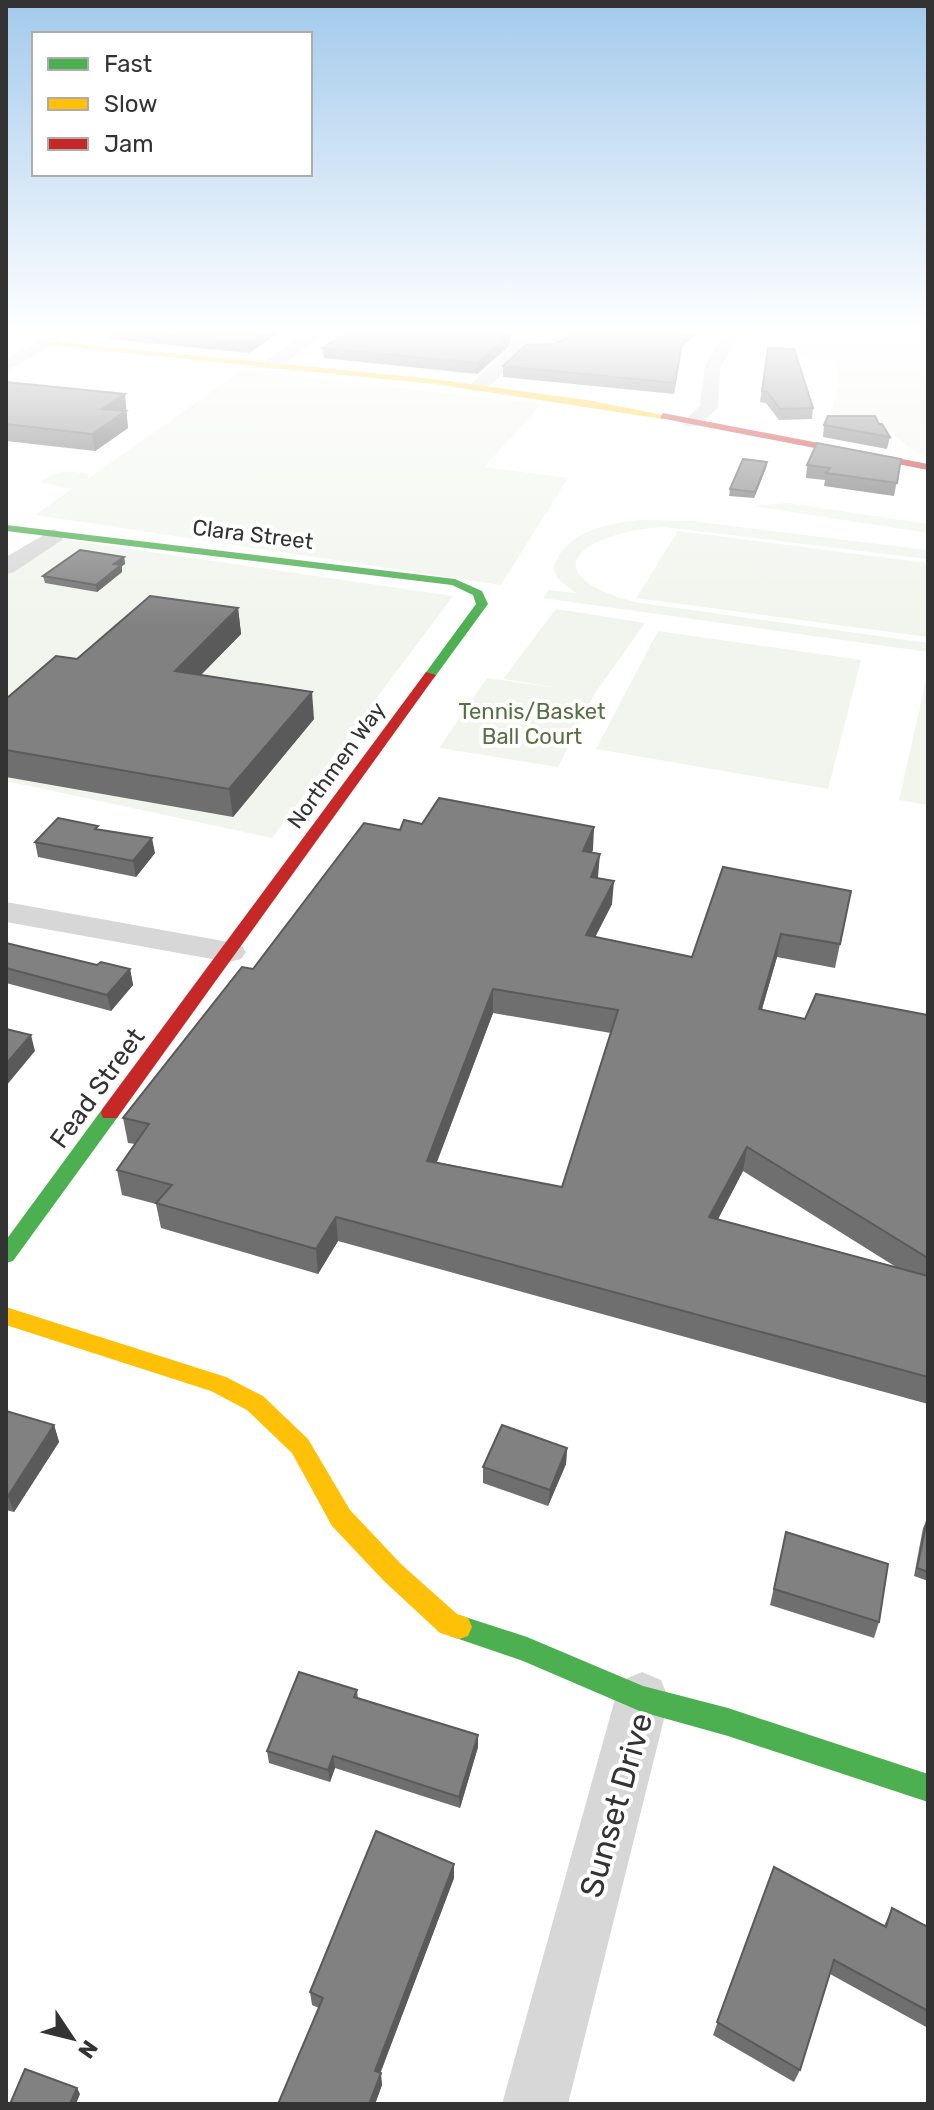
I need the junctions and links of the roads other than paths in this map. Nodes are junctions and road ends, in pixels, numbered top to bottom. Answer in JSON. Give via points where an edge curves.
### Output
{"nodes":[{"id":1,"x":720,"y":427,"type":"edge"},
{"id":2,"x":928,"y":467,"type":"edge"},
{"id":3,"x":6,"y":528,"type":"edge"},
{"id":4,"x":54,"y":535,"type":"junction"},
{"id":5,"x":6,"y":567,"type":"edge"},
{"id":6,"x":481,"y":605,"type":"joint"},
{"id":7,"x":6,"y":912,"type":"edge"},
{"id":8,"x":229,"y":952,"type":"junction"},
{"id":9,"x":6,"y":1255,"type":"edge"},
{"id":10,"x":6,"y":1316,"type":"edge"},
{"id":11,"x":642,"y":1699,"type":"junction"},
{"id":12,"x":928,"y":1788,"type":"edge"},
{"id":13,"x":535,"y":2104,"type":"edge"}],
"edges":[{"from":1,"to":2,"type":"street"},
{"from":3,"to":4,"type":"street","name":"Clara Street"},
{"from":4,"to":5,"type":"street"},
{"from":4,"to":6,"type":"street","name":"Clara Street","via":[[455,582],[478,593]]},
{"from":6,"to":8,"type":"street","name":"Northmen Way"},
{"from":7,"to":8,"type":"street"},
{"from":8,"to":9,"type":"street","name":"Fead Street"},
{"from":10,"to":11,"type":"street","via":[[218,1384],[255,1403],[300,1446],[341,1518],[449,1624],[527,1650]]},
{"from":11,"to":12,"type":"street","name":"Sunset Drive"},
{"from":11,"to":13,"type":"street","name":"Sunset Drive"}]}
